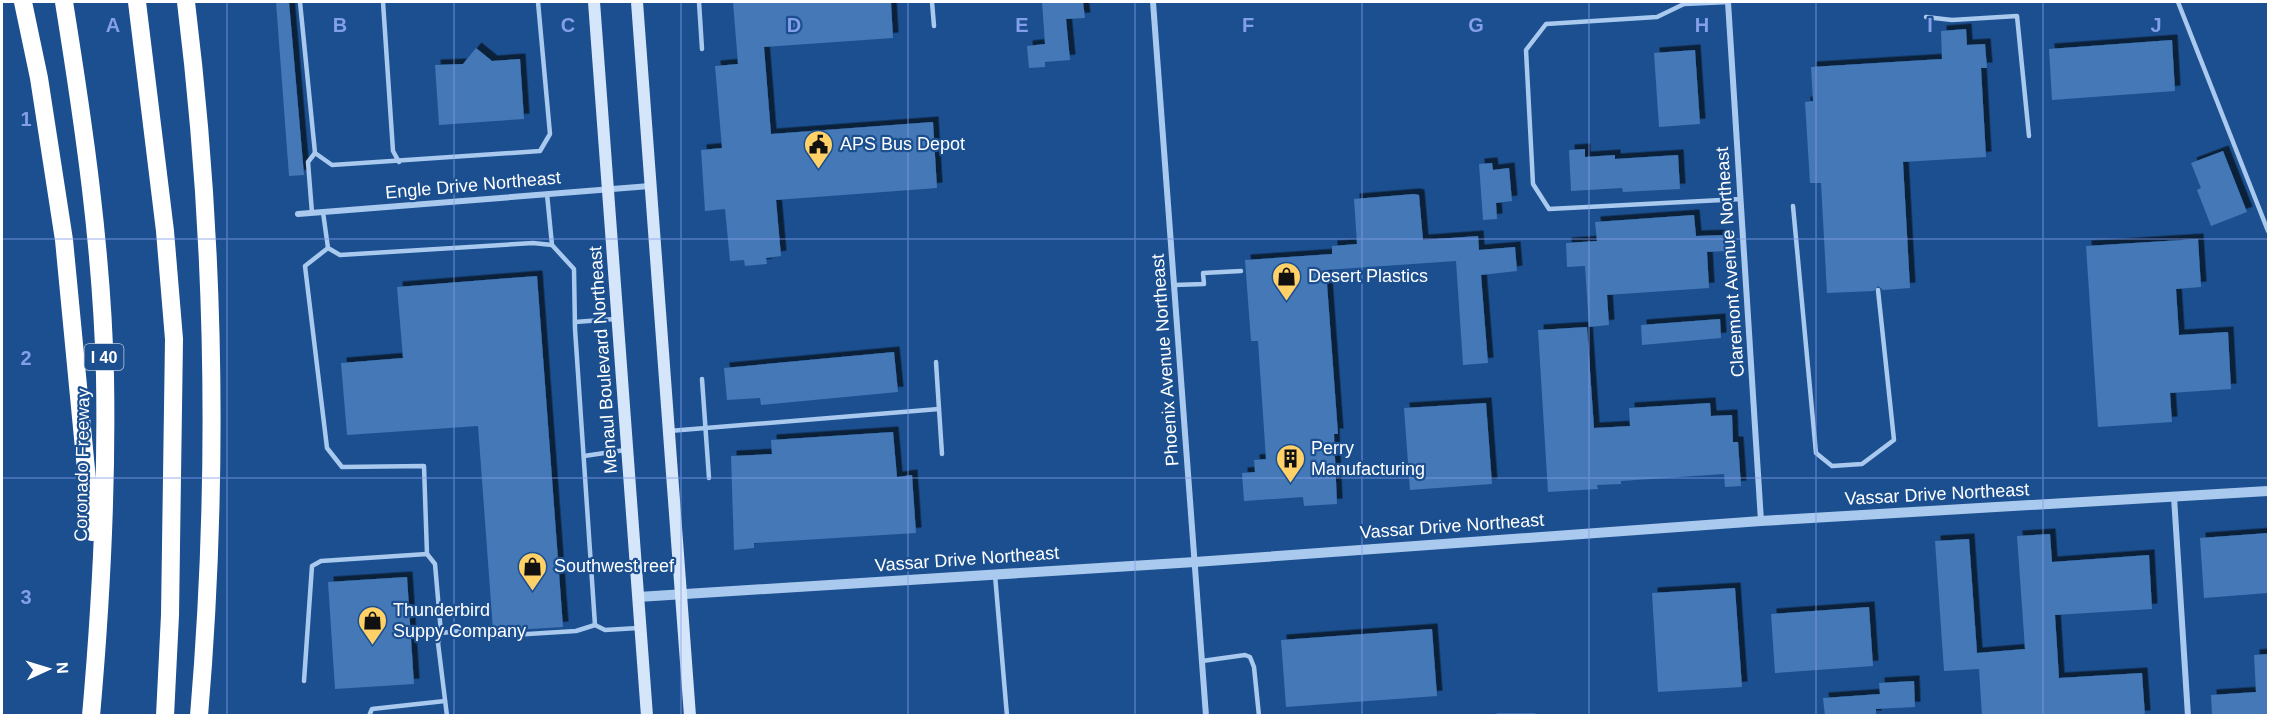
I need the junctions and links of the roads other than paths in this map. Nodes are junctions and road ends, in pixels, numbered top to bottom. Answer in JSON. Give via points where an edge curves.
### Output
{"nodes":[{"id":1,"x":23,"y":2,"type":"edge"},
{"id":2,"x":64,"y":2,"type":"edge"},
{"id":3,"x":137,"y":2,"type":"edge"},
{"id":4,"x":186,"y":2,"type":"edge"},
{"id":5,"x":300,"y":2,"type":"edge"},
{"id":6,"x":383,"y":2,"type":"edge"},
{"id":7,"x":538,"y":2,"type":"edge"},
{"id":8,"x":594,"y":2,"type":"edge"},
{"id":9,"x":637,"y":2,"type":"edge"},
{"id":10,"x":699,"y":2,"type":"edge"},
{"id":11,"x":932,"y":2,"type":"edge"},
{"id":12,"x":1153,"y":2,"type":"edge"},
{"id":13,"x":1728,"y":2,"type":"edge"},
{"id":14,"x":2178,"y":2,"type":"edge"},
{"id":15,"x":1926,"y":17,"type":"dead end"},
{"id":16,"x":934,"y":26,"type":"dead end"},
{"id":17,"x":702,"y":49,"type":"dead end"},
{"id":18,"x":2029,"y":136,"type":"dead end"},
{"id":19,"x":315,"y":153,"type":"junction"},
{"id":20,"x":399,"y":162,"type":"junction"},
{"id":21,"x":651,"y":185,"type":"junction"},
{"id":22,"x":608,"y":189,"type":"junction"},
{"id":23,"x":547,"y":194,"type":"junction"},
{"id":24,"x":1741,"y":199,"type":"junction"},
{"id":25,"x":1793,"y":206,"type":"dead end"},
{"id":26,"x":323,"y":212,"type":"junction"},
{"id":27,"x":312,"y":213,"type":"junction"},
{"id":28,"x":298,"y":214,"type":"dead end"},
{"id":29,"x":2268,"y":231,"type":"edge"},
{"id":30,"x":552,"y":245,"type":"junction"},
{"id":31,"x":328,"y":248,"type":"junction"},
{"id":32,"x":1241,"y":272,"type":"dead end"},
{"id":33,"x":1174,"y":285,"type":"junction"},
{"id":34,"x":1878,"y":290,"type":"dead end"},
{"id":35,"x":618,"y":319,"type":"junction"},
{"id":36,"x":575,"y":322,"type":"junction"},
{"id":37,"x":936,"y":362,"type":"dead end"},
{"id":38,"x":702,"y":379,"type":"dead end"},
{"id":39,"x":939,"y":409,"type":"junction"},
{"id":40,"x":706,"y":428,"type":"junction"},
{"id":41,"x":669,"y":431,"type":"junction"},
{"id":42,"x":627,"y":450,"type":"junction"},
{"id":43,"x":942,"y":454,"type":"dead end"},
{"id":44,"x":584,"y":456,"type":"junction"},
{"id":45,"x":709,"y":478,"type":"dead end"},
{"id":46,"x":2268,"y":491,"type":"edge"},
{"id":47,"x":2174,"y":497,"type":"junction"},
{"id":48,"x":1761,"y":520,"type":"junction"},
{"id":49,"x":427,"y":554,"type":"junction"},
{"id":50,"x":1195,"y":562,"type":"junction"},
{"id":51,"x":995,"y":574,"type":"junction"},
{"id":52,"x":681,"y":594,"type":"junction"},
{"id":53,"x":638,"y":597,"type":"junction"},
{"id":54,"x":101,"y":605,"type":"junction"},
{"id":55,"x":595,"y":625,"type":"junction"},
{"id":56,"x":640,"y":628,"type":"junction"},
{"id":57,"x":441,"y":633,"type":"junction"},
{"id":58,"x":1202,"y":661,"type":"junction"},
{"id":59,"x":304,"y":681,"type":"dead end"},
{"id":60,"x":445,"y":701,"type":"junction"},
{"id":61,"x":91,"y":716,"type":"edge"},
{"id":62,"x":165,"y":716,"type":"edge"},
{"id":63,"x":199,"y":716,"type":"edge"},
{"id":64,"x":369,"y":716,"type":"edge"},
{"id":65,"x":447,"y":716,"type":"edge"},
{"id":66,"x":647,"y":716,"type":"edge"},
{"id":67,"x":690,"y":716,"type":"edge"},
{"id":68,"x":1007,"y":716,"type":"edge"},
{"id":69,"x":1206,"y":716,"type":"edge"},
{"id":70,"x":1259,"y":716,"type":"edge"},
{"id":71,"x":1497,"y":716,"type":"edge"},
{"id":72,"x":1535,"y":716,"type":"edge"},
{"id":73,"x":2188,"y":716,"type":"edge"}],
"edges":[{"from":1,"to":54,"type":"highway","via":[[64,240]]},
{"from":2,"to":54,"type":"highway","name":"Coronado Freeway","number":"I 40","via":[[85,140],[101,299],[105,376]]},
{"from":3,"to":62,"type":"highway","via":[[174,339]]},
{"from":4,"to":63,"type":"highway","via":[[199,119],[209,301],[209,509]]},
{"from":5,"to":19,"type":"lane"},
{"from":6,"to":20,"type":"lane","via":[[393,151]]},
{"from":7,"to":20,"type":"lane","via":[[550,134],[540,151]]},
{"from":8,"to":22,"type":"main road","name":"Menaul Boulevard Northeast"},
{"from":9,"to":21,"type":"main road"},
{"from":10,"to":17,"type":"lane"},
{"from":11,"to":16,"type":"lane"},
{"from":12,"to":33,"type":"street","name":"Phoenix Avenue Northeast"},
{"from":13,"to":24,"type":"street","name":"Claremont Avenue Northeast"},
{"from":13,"to":24,"type":"lane","via":[[1684,4],[1657,17],[1546,24],[1526,50],[1533,184],[1549,209]]},
{"from":14,"to":29,"type":"lane"},
{"from":15,"to":18,"type":"lane","via":[[1952,20],[2017,16]]},
{"from":19,"to":20,"type":"lane","via":[[332,165]]},
{"from":19,"to":27,"type":"lane","via":[[308,162]]},
{"from":21,"to":22,"type":"street","name":"Engle Drive Northeast"},
{"from":21,"to":41,"type":"main road"},
{"from":22,"to":23,"type":"street","name":"Engle Drive Northeast"},
{"from":22,"to":35,"type":"main road","name":"Menaul Boulevard Northeast"},
{"from":23,"to":26,"type":"street","name":"Engle Drive Northeast"},
{"from":23,"to":30,"type":"lane"},
{"from":24,"to":48,"type":"street","name":"Claremont Avenue Northeast"},
{"from":25,"to":34,"type":"lane","via":[[1816,453],[1832,466],[1862,464],[1894,440]]},
{"from":26,"to":27,"type":"street","name":"Engle Drive Northeast"},
{"from":26,"to":31,"type":"lane"},
{"from":27,"to":28,"type":"street","name":"Engle Drive Northeast"},
{"from":30,"to":31,"type":"lane","via":[[340,255]]},
{"from":30,"to":36,"type":"lane","via":[[574,269]]},
{"from":31,"to":49,"type":"lane","via":[[305,266],[327,448],[342,467],[424,466]]},
{"from":32,"to":33,"type":"lane","via":[[1203,273],[1204,286]]},
{"from":33,"to":50,"type":"street","name":"Phoenix Avenue Northeast"},
{"from":35,"to":36,"type":"lane"},
{"from":35,"to":42,"type":"main road","name":"Menaul Boulevard Northeast"},
{"from":36,"to":44,"type":"lane"},
{"from":37,"to":39,"type":"lane"},
{"from":38,"to":40,"type":"lane"},
{"from":39,"to":40,"type":"lane"},
{"from":39,"to":43,"type":"lane"},
{"from":40,"to":41,"type":"lane"},
{"from":40,"to":45,"type":"lane"},
{"from":41,"to":52,"type":"main road"},
{"from":42,"to":44,"type":"lane"},
{"from":42,"to":53,"type":"main road","name":"Menaul Boulevard Northeast"},
{"from":44,"to":55,"type":"lane"},
{"from":46,"to":47,"type":"street","name":"Vassar Drive Northeast"},
{"from":47,"to":48,"type":"street","name":"Vassar Drive Northeast"},
{"from":47,"to":73,"type":"street"},
{"from":48,"to":50,"type":"street","name":"Vassar Drive Northeast"},
{"from":49,"to":57,"type":"lane","via":[[435,564]]},
{"from":49,"to":59,"type":"lane","via":[[321,561],[312,566]]},
{"from":50,"to":51,"type":"street","name":"Vassar Drive Northeast"},
{"from":50,"to":58,"type":"street","name":"Phoenix Avenue Northeast"},
{"from":51,"to":52,"type":"street","name":"Vassar Drive Northeast"},
{"from":51,"to":68,"type":"lane"},
{"from":52,"to":53,"type":"street","name":"Vassar Drive Northeast"},
{"from":52,"to":67,"type":"main road"},
{"from":53,"to":56,"type":"main road","name":"Menaul Boulevard Northeast"},
{"from":54,"to":61,"type":"highway","name":"Coronado Freeway","number":"I 40"},
{"from":55,"to":56,"type":"lane","via":[[605,630]]},
{"from":55,"to":57,"type":"lane","via":[[576,631],[496,636],[479,629]]},
{"from":56,"to":66,"type":"main road","name":"Menaul Boulevard Northeast"},
{"from":57,"to":60,"type":"lane","via":[[438,643]]},
{"from":58,"to":69,"type":"street","name":"Phoenix Avenue Northeast"},
{"from":58,"to":70,"type":"lane","via":[[1250,657]]},
{"from":60,"to":64,"type":"lane","via":[[372,709]]},
{"from":60,"to":65,"type":"lane"},
{"from":71,"to":72,"type":"lane"}]}
